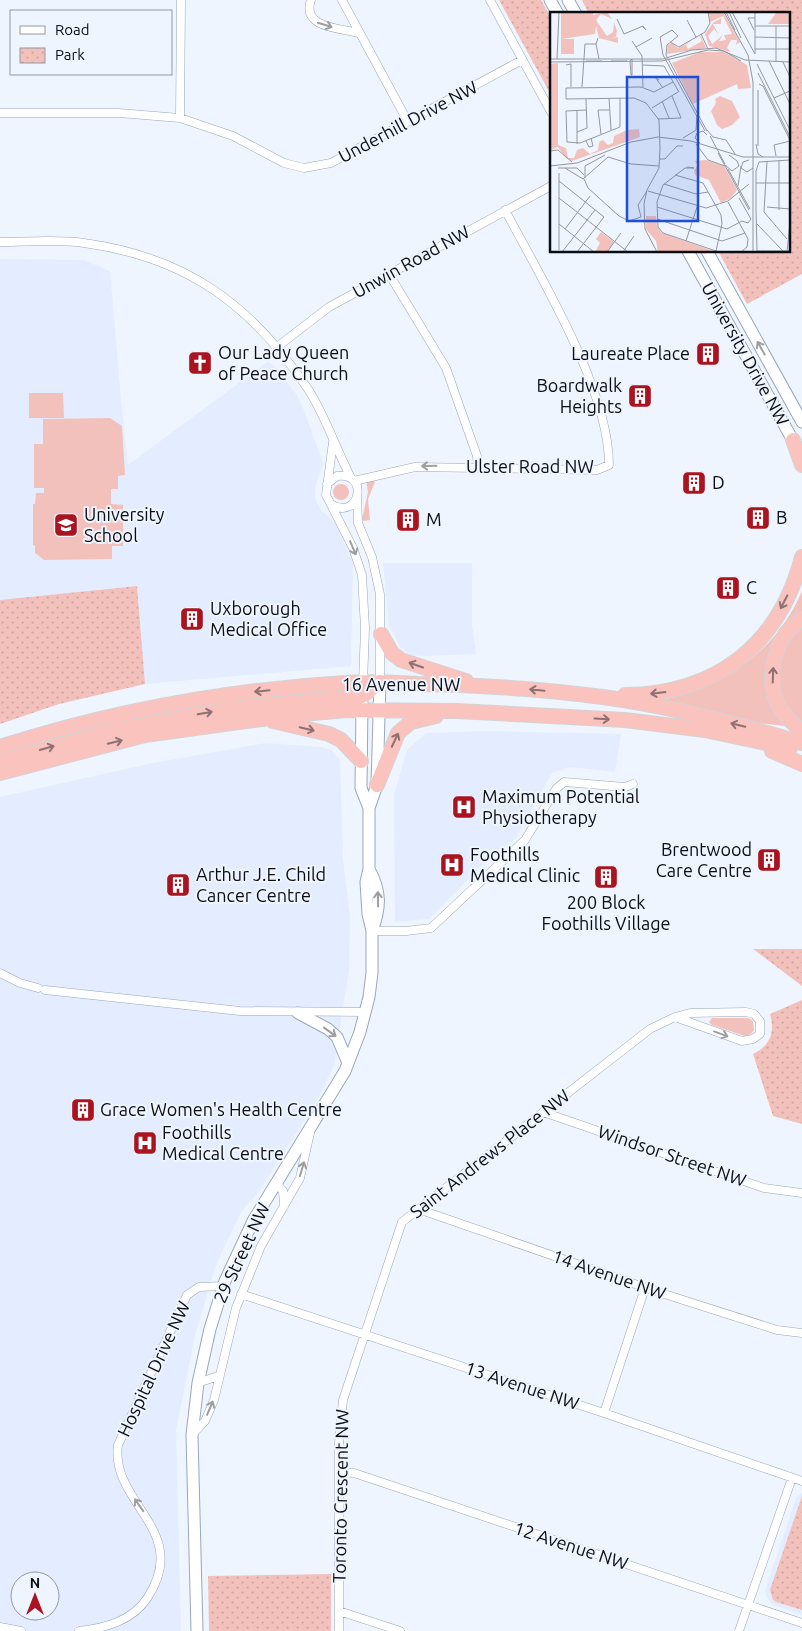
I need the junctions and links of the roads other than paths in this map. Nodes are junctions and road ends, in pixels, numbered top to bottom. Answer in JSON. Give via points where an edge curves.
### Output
{"nodes":[{"id":1,"x":181,"y":0,"type":"edge"},
{"id":2,"x":311,"y":0,"type":"edge"},
{"id":3,"x":342,"y":0,"type":"edge"},
{"id":4,"x":490,"y":0,"type":"edge"},
{"id":5,"x":550,"y":0,"type":"edge"},
{"id":6,"x":568,"y":0,"type":"edge"},
{"id":7,"x":557,"y":12,"type":"edge"},
{"id":8,"x":575,"y":12,"type":"edge"},
{"id":9,"x":358,"y":33,"type":"junction"},
{"id":10,"x":522,"y":60,"type":"junction"},
{"id":11,"x":550,"y":110,"type":"edge"},
{"id":12,"x":0,"y":114,"type":"edge"},
{"id":13,"x":180,"y":118,"type":"junction"},
{"id":14,"x":408,"y":122,"type":"junction"},
{"id":15,"x":550,"y":187,"type":"edge"},
{"id":16,"x":505,"y":210,"type":"junction"},
{"id":17,"x":0,"y":242,"type":"edge"},
{"id":18,"x":689,"y":252,"type":"edge"},
{"id":19,"x":707,"y":252,"type":"edge"},
{"id":20,"x":390,"y":274,"type":"junction"},
{"id":21,"x":277,"y":347,"type":"junction"},
{"id":22,"x":802,"y":422,"type":"edge"},
{"id":23,"x":793,"y":440,"type":"junction"},
{"id":24,"x":333,"y":442,"type":"junction"},
{"id":25,"x":802,"y":456,"type":"edge"},
{"id":26,"x":802,"y":465,"type":"edge"},
{"id":27,"x":478,"y":466,"type":"junction"},
{"id":28,"x":353,"y":479,"type":"junction"},
{"id":29,"x":326,"y":486,"type":"junction"},
{"id":30,"x":357,"y":498,"type":"junction"},
{"id":31,"x":331,"y":504,"type":"junction"},
{"id":32,"x":802,"y":557,"type":"edge"},
{"id":33,"x":802,"y":619,"type":"edge"},
{"id":34,"x":381,"y":634,"type":"junction"},
{"id":35,"x":380,"y":682,"type":"junction"},
{"id":36,"x":479,"y":685,"type":"junction"},
{"id":37,"x":362,"y":689,"type":"junction"},
{"id":38,"x":603,"y":697,"type":"junction"},
{"id":39,"x":362,"y":710,"type":"junction"},
{"id":40,"x":379,"y":710,"type":"junction"},
{"id":41,"x":457,"y":711,"type":"junction"},
{"id":42,"x":242,"y":721,"type":"junction"},
{"id":43,"x":802,"y":731,"type":"edge"},
{"id":44,"x":744,"y":738,"type":"junction"},
{"id":45,"x":802,"y":743,"type":"edge"},
{"id":46,"x":0,"y":747,"type":"edge"},
{"id":47,"x":802,"y":752,"type":"edge"},
{"id":48,"x":361,"y":761,"type":"junction"},
{"id":49,"x":0,"y":762,"type":"edge"},
{"id":50,"x":802,"y":764,"type":"edge"},
{"id":51,"x":0,"y":773,"type":"edge"},
{"id":52,"x":633,"y":784,"type":"dead end"},
{"id":53,"x":377,"y":785,"type":"junction"},
{"id":54,"x":368,"y":808,"type":"junction"},
{"id":55,"x":372,"y":931,"type":"junction"},
{"id":56,"x":0,"y":973,"type":"edge"},
{"id":57,"x":365,"y":1012,"type":"junction"},
{"id":58,"x":298,"y":1013,"type":"junction"},
{"id":59,"x":675,"y":1017,"type":"junction"},
{"id":60,"x":348,"y":1063,"type":"junction"},
{"id":61,"x":543,"y":1112,"type":"junction"},
{"id":62,"x":311,"y":1128,"type":"junction"},
{"id":63,"x":276,"y":1183,"type":"junction"},
{"id":64,"x":802,"y":1193,"type":"edge"},
{"id":65,"x":284,"y":1206,"type":"junction"},
{"id":66,"x":418,"y":1209,"type":"junction"},
{"id":67,"x":224,"y":1286,"type":"junction"},
{"id":68,"x":645,"y":1288,"type":"junction"},
{"id":69,"x":241,"y":1294,"type":"junction"},
{"id":70,"x":802,"y":1333,"type":"edge"},
{"id":71,"x":363,"y":1335,"type":"junction"},
{"id":72,"x":218,"y":1376,"type":"junction"},
{"id":73,"x":198,"y":1383,"type":"junction"},
{"id":74,"x":604,"y":1412,"type":"junction"},
{"id":75,"x":192,"y":1435,"type":"junction"},
{"id":76,"x":339,"y":1472,"type":"junction"},
{"id":77,"x":792,"y":1478,"type":"junction"},
{"id":78,"x":802,"y":1481,"type":"edge"},
{"id":79,"x":748,"y":1605,"type":"junction"},
{"id":80,"x":339,"y":1611,"type":"junction"},
{"id":81,"x":802,"y":1623,"type":"edge"},
{"id":82,"x":0,"y":1627,"type":"edge"},
{"id":83,"x":21,"y":1631,"type":"edge"},
{"id":84,"x":79,"y":1631,"type":"edge"},
{"id":85,"x":197,"y":1631,"type":"edge"},
{"id":86,"x":340,"y":1631,"type":"edge"},
{"id":87,"x":400,"y":1631,"type":"edge"},
{"id":88,"x":739,"y":1631,"type":"edge"}],
"edges":[{"from":1,"to":13,"type":"street"},
{"from":2,"to":9,"type":"street","one_way":true,"via":[[309,13],[314,21]]},
{"from":3,"to":9,"type":"street"},
{"from":4,"to":10,"type":"street"},
{"from":5,"to":7,"type":"street"},
{"from":6,"to":8,"type":"street"},
{"from":9,"to":14,"type":"street"},
{"from":10,"to":11,"type":"street"},
{"from":10,"to":14,"type":"street","name":"Underhill Drive NW"},
{"from":12,"to":13,"type":"street","name":"Underhill Drive NW","via":[[119,114]]},
{"from":13,"to":14,"type":"street","name":"Underhill Drive NW","via":[[233,136],[284,163],[304,168],[331,163]]},
{"from":15,"to":16,"type":"street","name":"Unwin Road NW"},
{"from":16,"to":20,"type":"street","name":"Unwin Road NW"},
{"from":16,"to":27,"type":"street","name":"Ulster Road NW","via":[[553,299],[590,382],[605,426],[609,465],[597,470]]},
{"from":17,"to":21,"type":"street","via":[[82,242],[152,258],[217,290],[255,321]]},
{"from":18,"to":23,"type":"street","name":"University Drive NW"},
{"from":22,"to":19,"type":"street","name":"University Drive NW","one_way":true},
{"from":20,"to":21,"type":"street","name":"Unwin Road NW","via":[[329,307]]},
{"from":20,"to":27,"type":"street","via":[[446,368]]},
{"from":21,"to":24,"type":"street","via":[[308,390]]},
{"from":23,"to":25,"type":"street","name":"University Drive NW"},
{"from":23,"to":26,"type":"highway"},
{"from":24,"to":28,"type":"street"},
{"from":24,"to":29,"type":"street"},
{"from":27,"to":28,"type":"street","name":"Ulster Road NW","one_way":true,"via":[[415,467]]},
{"from":28,"to":29,"type":"street","via":[[337,476]]},
{"from":28,"to":30,"type":"street","via":[[358,489]]},
{"from":29,"to":31,"type":"street"},
{"from":30,"to":31,"type":"street","via":[[345,508]]},
{"from":30,"to":34,"type":"street","via":[[358,523],[372,557],[378,585]]},
{"from":31,"to":37,"type":"street","one_way":true,"via":[[353,548],[362,575],[365,628]]},
{"from":32,"to":38,"type":"highway","one_way":true,"via":[[784,604],[772,624],[753,647],[725,669],[676,690]]},
{"from":43,"to":33,"type":"highway","one_way":true,"via":[[781,710],[773,689],[776,653],[789,630]]},
{"from":34,"to":35,"type":"street"},
{"from":36,"to":34,"type":"highway","one_way":true,"via":[[401,660],[392,654]]},
{"from":35,"to":36,"type":"highway","name":"16 Avenue NW"},
{"from":35,"to":37,"type":"highway","name":"16 Avenue NW"},
{"from":35,"to":40,"type":"street","name":"29 Street NW"},
{"from":38,"to":36,"type":"highway","name":"16 Avenue NW","one_way":true},
{"from":37,"to":39,"type":"street","name":"29 Street NW"},
{"from":37,"to":46,"type":"highway","name":"16 Avenue NW","one_way":true,"via":[[244,693],[183,702],[105,718]]},
{"from":49,"to":37,"type":"highway","one_way":true,"via":[[115,730]]},
{"from":45,"to":38,"type":"highway","name":"16 Avenue NW","one_way":true,"via":[[717,720]]},
{"from":39,"to":40,"type":"highway","name":"16 Avenue NW"},
{"from":39,"to":42,"type":"highway","name":"16 Avenue NW"},
{"from":39,"to":48,"type":"street","name":"29 Street NW"},
{"from":40,"to":41,"type":"highway","name":"16 Avenue NW"},
{"from":40,"to":53,"type":"street","name":"29 Street NW"},
{"from":41,"to":44,"type":"highway","name":"16 Avenue NW","one_way":true,"via":[[625,720]]},
{"from":53,"to":41,"type":"highway","one_way":true,"via":[[393,743],[403,727],[411,722]]},
{"from":42,"to":48,"type":"highway","one_way":true,"via":[[274,721],[329,734],[341,740]]},
{"from":51,"to":42,"type":"highway","name":"16 Avenue NW","one_way":true,"via":[[145,735]]},
{"from":44,"to":47,"type":"highway","name":"16 Avenue NW"},
{"from":44,"to":50,"type":"highway"},
{"from":48,"to":54,"type":"street","name":"29 Street NW","via":[[361,788]]},
{"from":52,"to":55,"type":"street","via":[[564,782],[556,789],[525,840],[431,928]]},
{"from":53,"to":54,"type":"street","name":"29 Street NW"},
{"from":54,"to":55,"type":"street","name":"29 Street NW","via":[[369,869],[378,886],[378,915]]},
{"from":55,"to":57,"type":"street","name":"29 Street NW","via":[[372,973]]},
{"from":56,"to":58,"type":"street","via":[[41,989],[167,1005]]},
{"from":57,"to":58,"type":"street"},
{"from":57,"to":60,"type":"street","name":"29 Street NW"},
{"from":58,"to":60,"type":"street","one_way":true,"via":[[337,1037]]},
{"from":59,"to":59,"type":"street","name":"Saint Andrews Place NW","one_way":true,"via":[[742,1041],[753,1040],[760,1034],[760,1021],[754,1014],[746,1012]]},
{"from":59,"to":61,"type":"street","name":"Saint Andrews Place NW","via":[[650,1029]]},
{"from":60,"to":62,"type":"street","name":"29 Street NW"},
{"from":61,"to":64,"type":"street","name":"Windsor Street NW","via":[[764,1188]]},
{"from":61,"to":66,"type":"street","name":"Saint Andrews Place NW"},
{"from":62,"to":63,"type":"street","name":"29 Street NW"},
{"from":65,"to":62,"type":"street","name":"29 Street NW","one_way":true,"via":[[300,1178]]},
{"from":63,"to":65,"type":"street","name":"29 Street NW","via":[[283,1191]]},
{"from":63,"to":67,"type":"street","name":"29 Street NW","via":[[253,1221]]},
{"from":65,"to":69,"type":"street","name":"29 Street NW","via":[[261,1246]]},
{"from":66,"to":68,"type":"street","name":"14 Avenue NW"},
{"from":66,"to":71,"type":"street","name":"Saint Andrews Place NW","via":[[402,1222]]},
{"from":67,"to":73,"type":"street","name":"29 Street NW"},
{"from":84,"to":67,"type":"street","name":"Hospital Drive NW","one_way":true,"via":[[113,1624],[129,1616],[146,1601],[159,1573],[158,1540],[118,1471],[118,1446],[187,1295],[199,1286]]},
{"from":68,"to":70,"type":"street","name":"14 Avenue NW","via":[[777,1330]]},
{"from":68,"to":74,"type":"street"},
{"from":69,"to":71,"type":"street","name":"13 Avenue NW"},
{"from":69,"to":72,"type":"street","name":"29 Street NW"},
{"from":71,"to":74,"type":"street","name":"13 Avenue NW"},
{"from":71,"to":76,"type":"street","name":"Toronto Crescent NW","via":[[343,1400]]},
{"from":72,"to":73,"type":"street"},
{"from":75,"to":72,"type":"street","name":"29 Street NW","one_way":true,"via":[[205,1421],[214,1400]]},
{"from":73,"to":75,"type":"street","name":"29 Street NW"},
{"from":74,"to":77,"type":"street","name":"13 Avenue NW"},
{"from":75,"to":85,"type":"street","name":"29 Street NW"},
{"from":76,"to":79,"type":"street","name":"12 Avenue NW","via":[[354,1473]]},
{"from":76,"to":80,"type":"street","name":"Toronto Crescent NW"},
{"from":77,"to":78,"type":"street","name":"13 Avenue NW"},
{"from":77,"to":79,"type":"street"},
{"from":79,"to":81,"type":"street","name":"12 Avenue NW"},
{"from":79,"to":88,"type":"street"},
{"from":80,"to":86,"type":"street","name":"Toronto Crescent NW"},
{"from":80,"to":87,"type":"street"},
{"from":82,"to":83,"type":"street"}]}
